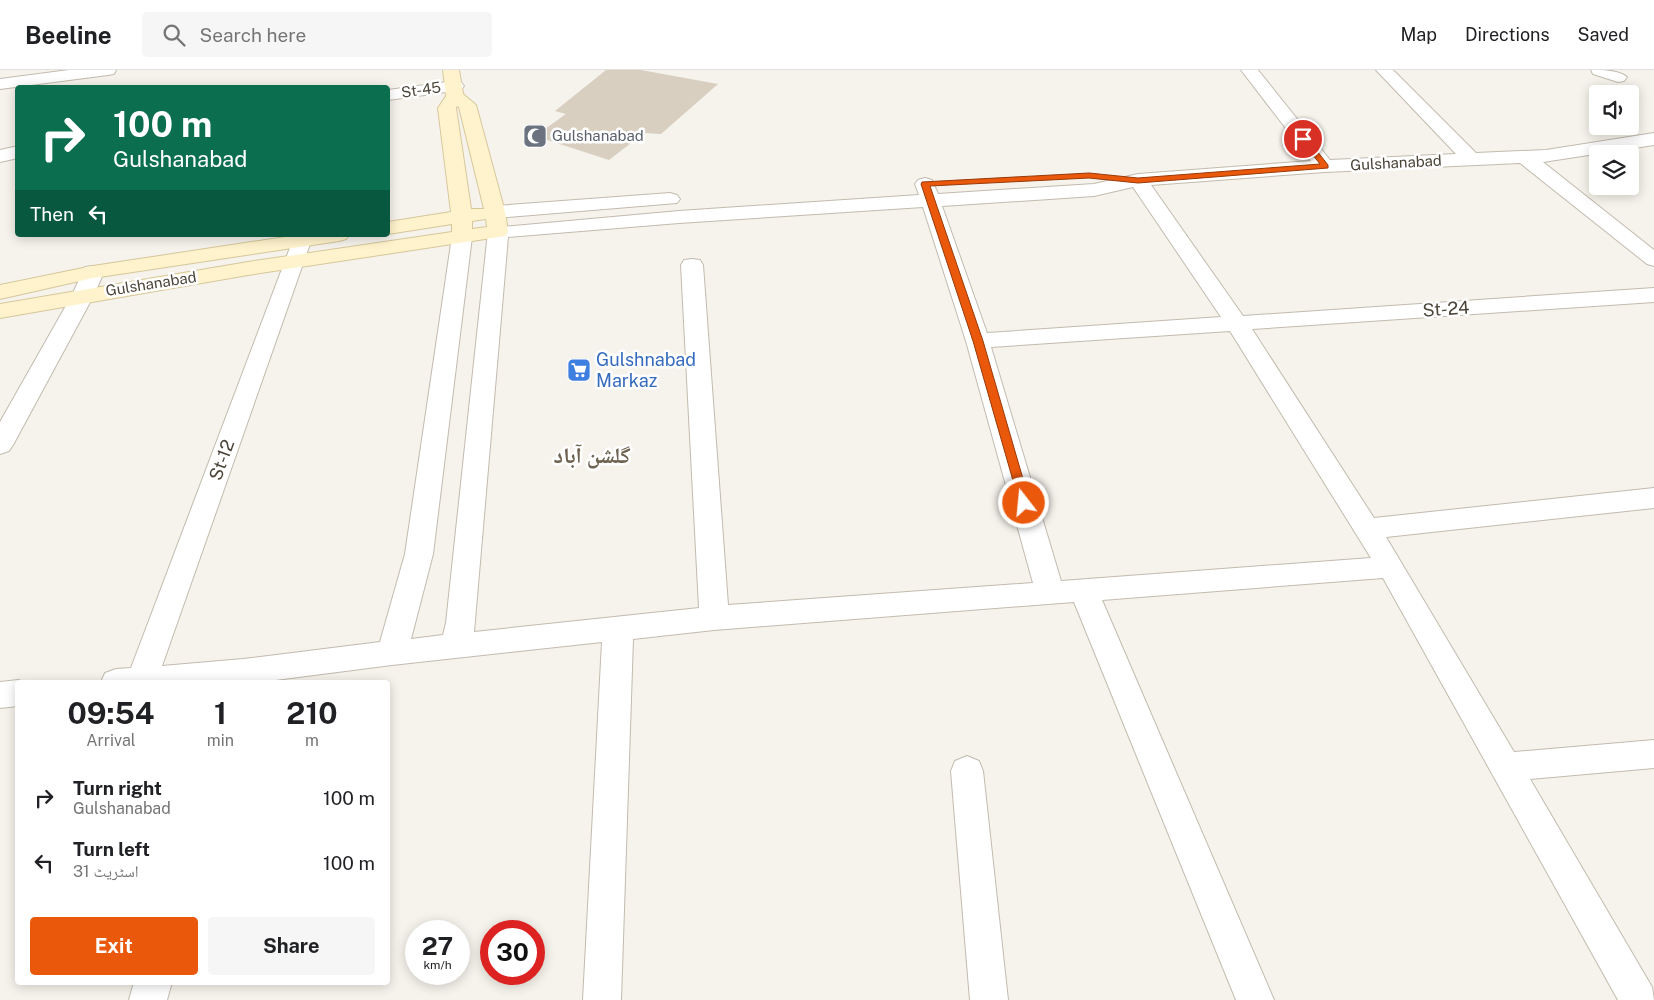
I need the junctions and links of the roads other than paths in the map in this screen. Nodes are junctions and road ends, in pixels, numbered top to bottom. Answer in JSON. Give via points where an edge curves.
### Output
{"nodes":[{"id":1,"x":108,"y":70,"type":"edge"},
{"id":2,"x":1249,"y":70,"type":"edge"},
{"id":3,"x":1384,"y":70,"type":"edge"},
{"id":4,"x":1599,"y":70,"type":"edge"},
{"id":5,"x":1618,"y":77,"type":"dead end"},
{"id":6,"x":0,"y":84,"type":"edge"},
{"id":7,"x":454,"y":84,"type":"edge"},
{"id":8,"x":390,"y":95,"type":"edge"},
{"id":9,"x":1654,"y":139,"type":"edge"},
{"id":10,"x":15,"y":153,"type":"edge"},
{"id":11,"x":0,"y":156,"type":"edge"},
{"id":12,"x":1546,"y":156,"type":"junction"},
{"id":13,"x":1526,"y":158,"type":"junction"},
{"id":14,"x":1472,"y":160,"type":"junction"},
{"id":15,"x":1325,"y":166,"type":"junction"},
{"id":16,"x":1138,"y":180,"type":"junction"},
{"id":17,"x":928,"y":192,"type":"junction"},
{"id":18,"x":739,"y":195,"type":"dead end"},
{"id":19,"x":496,"y":222,"type":"junction"},
{"id":20,"x":462,"y":227,"type":"junction"},
{"id":21,"x":390,"y":228,"type":"edge"},
{"id":22,"x":334,"y":237,"type":"edge"},
{"id":23,"x":1654,"y":237,"type":"edge"},
{"id":24,"x":297,"y":251,"type":"junction"},
{"id":25,"x":1654,"y":260,"type":"edge"},
{"id":26,"x":692,"y":265,"type":"dead end"},
{"id":27,"x":93,"y":272,"type":"junction"},
{"id":28,"x":0,"y":292,"type":"edge"},
{"id":29,"x":83,"y":295,"type":"junction"},
{"id":30,"x":1654,"y":295,"type":"edge"},
{"id":31,"x":0,"y":311,"type":"edge"},
{"id":32,"x":1237,"y":324,"type":"junction"},
{"id":33,"x":978,"y":341,"type":"junction"},
{"id":34,"x":0,"y":446,"type":"edge"},
{"id":35,"x":1654,"y":498,"type":"edge"},
{"id":36,"x":1366,"y":529,"type":"junction"},
{"id":37,"x":1391,"y":568,"type":"junction"},
{"id":38,"x":1083,"y":590,"type":"junction"},
{"id":39,"x":1050,"y":592,"type":"junction"},
{"id":40,"x":714,"y":618,"type":"junction"},
{"id":41,"x":618,"y":629,"type":"junction"},
{"id":42,"x":456,"y":646,"type":"junction"},
{"id":43,"x":392,"y":653,"type":"junction"},
{"id":44,"x":242,"y":677,"type":"edge"},
{"id":45,"x":129,"y":680,"type":"edge"},
{"id":46,"x":157,"y":680,"type":"edge"},
{"id":47,"x":15,"y":693,"type":"edge"},
{"id":48,"x":0,"y":695,"type":"edge"},
{"id":49,"x":1654,"y":754,"type":"edge"},
{"id":50,"x":1505,"y":767,"type":"junction"},
{"id":51,"x":967,"y":771,"type":"dead end"},
{"id":52,"x":152,"y":985,"type":"edge"},
{"id":53,"x":148,"y":1000,"type":"edge"},
{"id":54,"x":602,"y":1000,"type":"edge"},
{"id":55,"x":989,"y":1000,"type":"edge"},
{"id":56,"x":1255,"y":1000,"type":"edge"},
{"id":57,"x":1639,"y":1000,"type":"edge"}],
"edges":[{"from":1,"to":6,"type":"street"},
{"from":2,"to":15,"type":"street"},
{"from":3,"to":14,"type":"street"},
{"from":4,"to":5,"type":"street"},
{"from":7,"to":8,"type":"street","name":"St-45"},
{"from":7,"to":19,"type":"street","via":[[467,105]]},
{"from":7,"to":20,"type":"street","via":[[448,108]]},
{"from":9,"to":12,"type":"street","name":"Gulshanabad"},
{"from":10,"to":11,"type":"street"},
{"from":12,"to":13,"type":"street","name":"Gulshanabad"},
{"from":12,"to":23,"type":"street"},
{"from":13,"to":14,"type":"street","name":"Gulshanabad"},
{"from":13,"to":25,"type":"street"},
{"from":14,"to":15,"type":"street","name":"Gulshanabad"},
{"from":15,"to":16,"type":"street","name":"Gulshanabad"},
{"from":16,"to":17,"type":"street","name":"Gulshanabad","via":[[1094,190]]},
{"from":16,"to":32,"type":"street"},
{"from":17,"to":18,"type":"street","name":"Gulshanabad"},
{"from":17,"to":19,"type":"street","name":"Gulshanabad","via":[[683,204]]},
{"from":17,"to":33,"type":"street"},
{"from":19,"to":20,"type":"street","name":"Gulshanabad"},
{"from":19,"to":42,"type":"street","via":[[461,623]]},
{"from":20,"to":21,"type":"street","name":"Gulshanabad"},
{"from":20,"to":24,"type":"street","name":"Gulshanabad"},
{"from":20,"to":43,"type":"street","via":[[419,554]]},
{"from":22,"to":24,"type":"street","name":"Gulshanabad"},
{"from":24,"to":27,"type":"street","name":"Gulshanabad"},
{"from":24,"to":29,"type":"street","name":"Gulshanabad"},
{"from":24,"to":45,"type":"street","name":"St-12"},
{"from":26,"to":40,"type":"street"},
{"from":27,"to":28,"type":"street","name":"Gulshanabad"},
{"from":27,"to":29,"type":"street"},
{"from":29,"to":31,"type":"street","name":"Gulshanabad"},
{"from":29,"to":34,"type":"street"},
{"from":30,"to":32,"type":"street","name":"St-24"},
{"from":32,"to":33,"type":"street","name":"St-24"},
{"from":32,"to":36,"type":"street"},
{"from":33,"to":39,"type":"street"},
{"from":35,"to":36,"type":"street"},
{"from":36,"to":37,"type":"street"},
{"from":37,"to":38,"type":"street"},
{"from":37,"to":50,"type":"street"},
{"from":38,"to":39,"type":"street"},
{"from":38,"to":56,"type":"street"},
{"from":39,"to":40,"type":"street"},
{"from":40,"to":41,"type":"street"},
{"from":41,"to":42,"type":"street"},
{"from":41,"to":54,"type":"street"},
{"from":42,"to":43,"type":"street"},
{"from":43,"to":44,"type":"street"},
{"from":44,"to":46,"type":"street"},
{"from":47,"to":48,"type":"street"},
{"from":49,"to":50,"type":"street"},
{"from":50,"to":57,"type":"street"},
{"from":51,"to":55,"type":"street"},
{"from":52,"to":53,"type":"street"}]}
